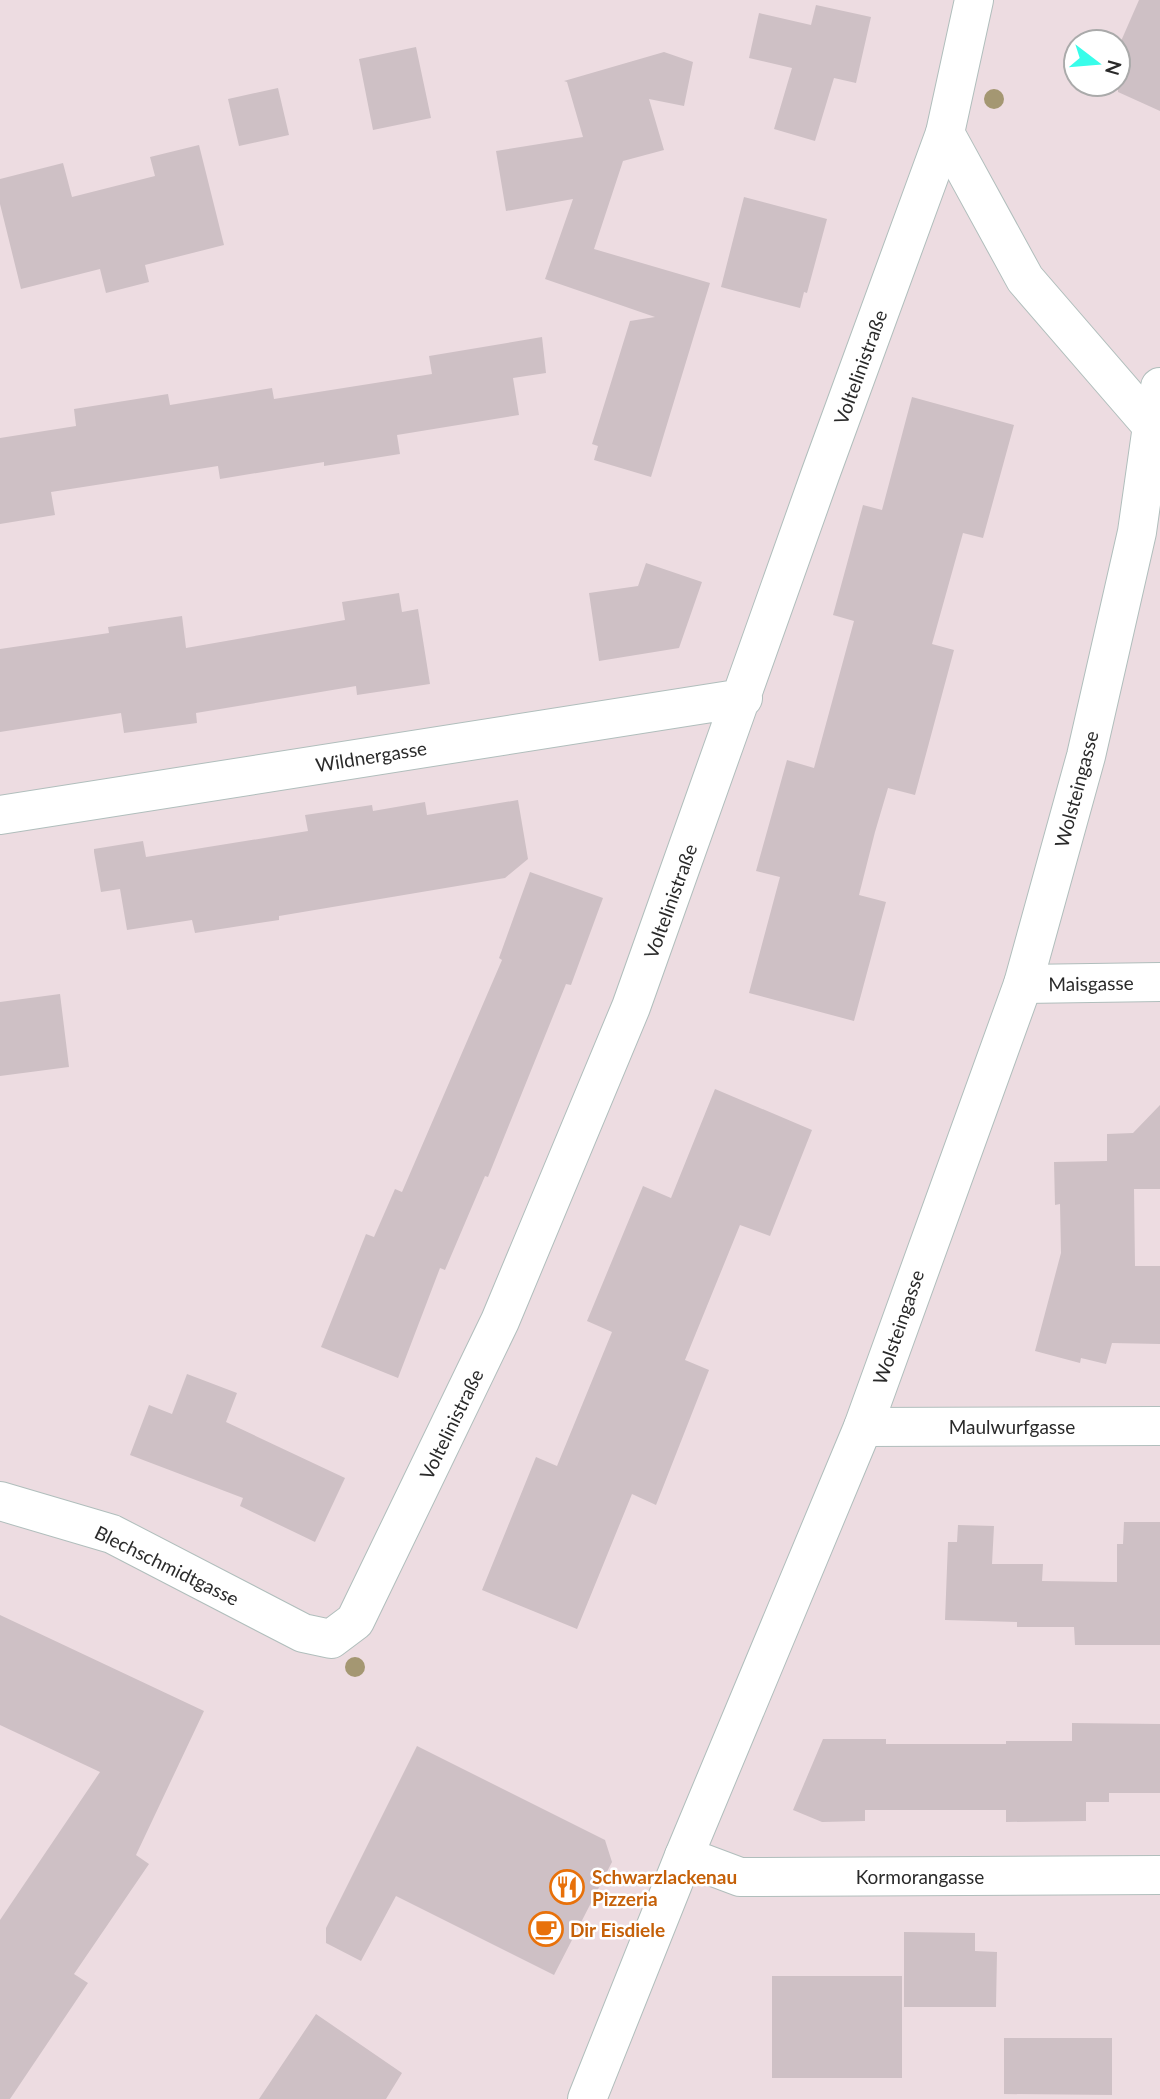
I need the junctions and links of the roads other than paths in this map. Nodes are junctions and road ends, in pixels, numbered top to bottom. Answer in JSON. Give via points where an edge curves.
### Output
{"nodes":[{"id":1,"x":974,"y":0,"type":"edge"},
{"id":2,"x":945,"y":134,"type":"junction"},
{"id":3,"x":1160,"y":387,"type":"edge"},
{"id":4,"x":1152,"y":426,"type":"junction"},
{"id":5,"x":1149,"y":532,"type":"edge"},
{"id":6,"x":743,"y":698,"type":"junction"},
{"id":7,"x":0,"y":815,"type":"edge"},
{"id":8,"x":1160,"y":982,"type":"edge"},
{"id":9,"x":1023,"y":984,"type":"junction"},
{"id":10,"x":1160,"y":1426,"type":"edge"},
{"id":11,"x":863,"y":1427,"type":"junction"},
{"id":12,"x":0,"y":1500,"type":"edge"},
{"id":13,"x":331,"y":1639,"type":"joint"},
{"id":14,"x":684,"y":1856,"type":"junction"},
{"id":15,"x":1160,"y":1875,"type":"edge"},
{"id":16,"x":587,"y":2099,"type":"edge"}],
"edges":[{"from":1,"to":2,"type":"street","name":"Voltelinistraße"},
{"from":2,"to":4,"type":"street","via":[[1026,279]]},
{"from":2,"to":6,"type":"street","name":"Voltelinistraße"},
{"from":3,"to":4,"type":"street"},
{"from":4,"to":5,"type":"street"},
{"from":5,"to":9,"type":"street","name":"Wolsteingasse"},
{"from":6,"to":7,"type":"street","name":"Wildnergasse"},
{"from":6,"to":13,"type":"street","name":"Voltelinistraße","via":[[631,1007],[500,1321],[355,1621]]},
{"from":8,"to":9,"type":"street","name":"Maisgasse"},
{"from":9,"to":11,"type":"street","name":"Wolsteingasse"},
{"from":10,"to":11,"type":"street","name":"Maulwurfgasse"},
{"from":11,"to":14,"type":"street","name":"Wolsteingasse"},
{"from":12,"to":13,"type":"street","name":"Blechschmidtgasse","via":[[112,1534],[303,1633]]},
{"from":14,"to":15,"type":"street","name":"Kormorangasse","via":[[740,1877]]},
{"from":14,"to":16,"type":"street","name":"Wolsteingasse"}]}
